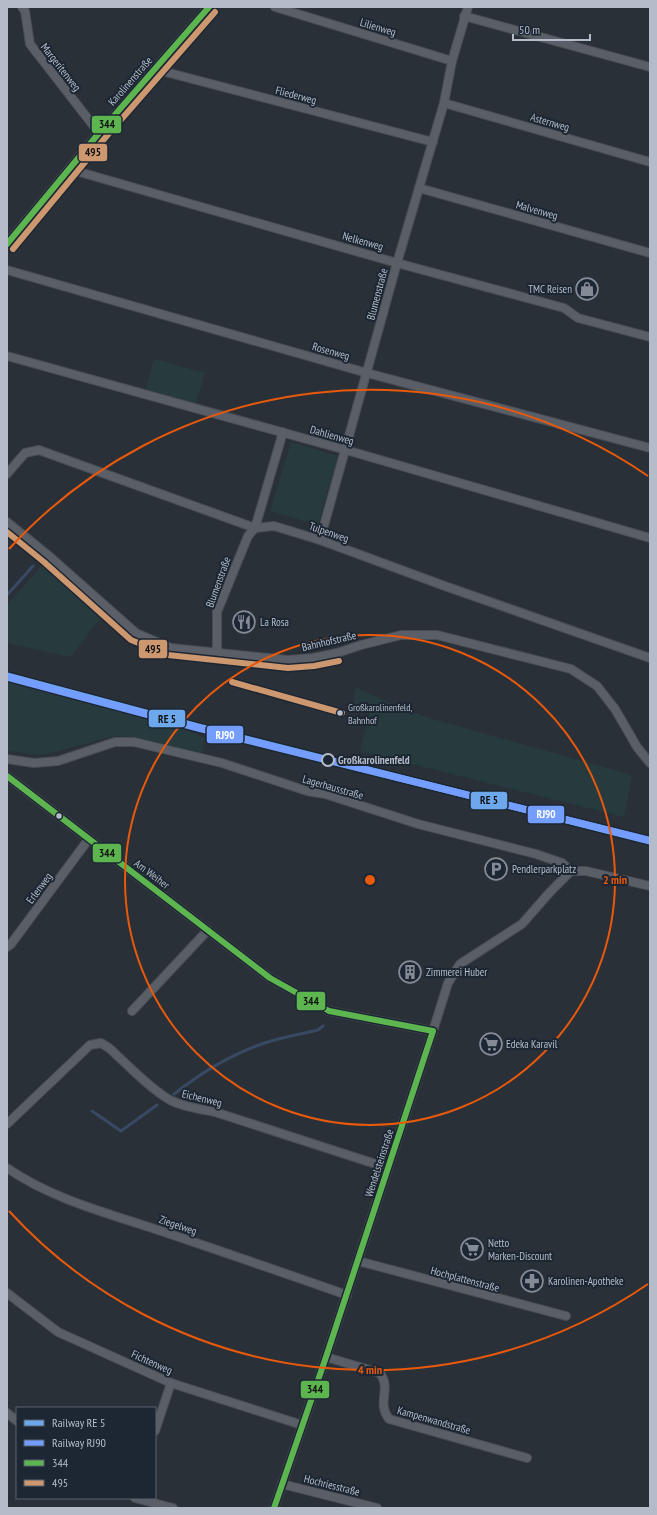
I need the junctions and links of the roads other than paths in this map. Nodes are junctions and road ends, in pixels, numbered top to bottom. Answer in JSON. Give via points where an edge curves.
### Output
{"nodes":[{"id":1,"x":209,"y":7,"type":"edge"},
{"id":2,"x":274,"y":7,"type":"edge"},
{"id":3,"x":468,"y":7,"type":"edge"},
{"id":4,"x":26,"y":8,"type":"edge"},
{"id":5,"x":464,"y":16,"type":"junction"},
{"id":6,"x":452,"y":61,"type":"junction"},
{"id":7,"x":650,"y":67,"type":"edge"},
{"id":8,"x":154,"y":69,"type":"junction"},
{"id":9,"x":444,"y":103,"type":"junction"},
{"id":10,"x":99,"y":133,"type":"junction"},
{"id":11,"x":433,"y":142,"type":"junction"},
{"id":12,"x":650,"y":162,"type":"edge"},
{"id":13,"x":69,"y":169,"type":"junction"},
{"id":14,"x":419,"y":188,"type":"junction"},
{"id":15,"x":7,"y":244,"type":"edge"},
{"id":16,"x":650,"y":253,"type":"edge"},
{"id":17,"x":397,"y":263,"type":"junction"},
{"id":18,"x":7,"y":270,"type":"edge"},
{"id":19,"x":650,"y":337,"type":"edge"},
{"id":20,"x":7,"y":356,"type":"edge"},
{"id":21,"x":367,"y":373,"type":"junction"},
{"id":22,"x":283,"y":432,"type":"junction"},
{"id":23,"x":650,"y":448,"type":"edge"},
{"id":24,"x":346,"y":450,"type":"junction"},
{"id":25,"x":7,"y":474,"type":"edge"},
{"id":26,"x":7,"y":522,"type":"edge"},
{"id":27,"x":255,"y":528,"type":"junction"},
{"id":28,"x":650,"y":538,"type":"edge"},
{"id":29,"x":320,"y":540,"type":"junction"},
{"id":30,"x":217,"y":652,"type":"junction"},
{"id":31,"x":650,"y":658,"type":"edge"},
{"id":32,"x":7,"y":759,"type":"edge"},
{"id":33,"x":650,"y":763,"type":"edge"},
{"id":34,"x":7,"y":776,"type":"edge"},
{"id":35,"x":88,"y":840,"type":"junction"},
{"id":36,"x":571,"y":872,"type":"junction"},
{"id":37,"x":650,"y":886,"type":"edge"},
{"id":38,"x":208,"y":930,"type":"junction"},
{"id":39,"x":7,"y":947,"type":"edge"},
{"id":40,"x":132,"y":1010,"type":"dead end"},
{"id":41,"x":433,"y":1032,"type":"junction"},
{"id":42,"x":7,"y":1124,"type":"edge"},
{"id":43,"x":7,"y":1168,"type":"edge"},
{"id":44,"x":388,"y":1168,"type":"junction"},
{"id":45,"x":358,"y":1261,"type":"junction"},
{"id":46,"x":7,"y":1292,"type":"edge"},
{"id":47,"x":346,"y":1295,"type":"junction"},
{"id":48,"x":566,"y":1316,"type":"dead end"},
{"id":49,"x":326,"y":1357,"type":"junction"},
{"id":50,"x":171,"y":1383,"type":"junction"},
{"id":51,"x":7,"y":1412,"type":"edge"},
{"id":52,"x":16,"y":1420,"type":"edge"},
{"id":53,"x":302,"y":1425,"type":"junction"},
{"id":54,"x":156,"y":1429,"type":"edge"},
{"id":55,"x":527,"y":1458,"type":"dead end"},
{"id":56,"x":282,"y":1484,"type":"junction"},
{"id":57,"x":140,"y":1499,"type":"edge"},
{"id":58,"x":173,"y":1508,"type":"edge"},
{"id":59,"x":274,"y":1508,"type":"edge"},
{"id":60,"x":377,"y":1508,"type":"edge"}],
"edges":[{"from":1,"to":8,"type":"street","name":"Karolinenstraße"},
{"from":2,"to":6,"type":"street","name":"Lilienweg"},
{"from":3,"to":5,"type":"street","name":"Blumenstraße"},
{"from":4,"to":10,"type":"street","name":"Margeritenweg","via":[[30,44]]},
{"from":5,"to":6,"type":"street","name":"Blumenstraße"},
{"from":5,"to":7,"type":"street"},
{"from":6,"to":9,"type":"street","name":"Blumenstraße"},
{"from":8,"to":10,"type":"street","name":"Karolinenstraße"},
{"from":8,"to":11,"type":"street","name":"Fliederweg"},
{"from":9,"to":11,"type":"street","name":"Blumenstraße"},
{"from":9,"to":12,"type":"street","name":"Asternweg"},
{"from":10,"to":13,"type":"street","name":"Karolinenstraße"},
{"from":11,"to":14,"type":"street","name":"Blumenstraße"},
{"from":13,"to":15,"type":"street","name":"Karolinenstraße"},
{"from":13,"to":17,"type":"street","name":"Nelkenweg"},
{"from":14,"to":16,"type":"street","name":"Malvenweg"},
{"from":14,"to":17,"type":"street","name":"Blumenstraße"},
{"from":17,"to":19,"type":"street","name":"Nelkenweg","via":[[564,308],[578,318]]},
{"from":17,"to":21,"type":"street","name":"Blumenstraße"},
{"from":18,"to":21,"type":"street","name":"Rosenweg"},
{"from":20,"to":22,"type":"street","name":"Dahlienweg"},
{"from":21,"to":23,"type":"street","name":"Rosenweg"},
{"from":21,"to":24,"type":"street","name":"Blumenstraße"},
{"from":22,"to":24,"type":"street","name":"Dahlienweg"},
{"from":22,"to":27,"type":"street","name":"Blumenstraße"},
{"from":24,"to":28,"type":"street","name":"Dahlienweg"},
{"from":24,"to":29,"type":"street","name":"Blumenstraße"},
{"from":25,"to":27,"type":"street","name":"Tulpenweg","via":[[26,453],[39,450]]},
{"from":26,"to":30,"type":"street","name":"Bahnhofstraße","via":[[136,633],[171,648]]},
{"from":27,"to":29,"type":"street","name":"Tulpenweg","via":[[274,526]]},
{"from":27,"to":30,"type":"street","name":"Blumenstraße","via":[[248,536],[217,612]]},
{"from":29,"to":31,"type":"street","name":"Tulpenweg"},
{"from":30,"to":33,"type":"street","name":"Bahnhofstraße","via":[[288,660],[337,653],[401,635],[437,635],[571,669],[597,686]]},
{"from":32,"to":36,"type":"street","name":"Lagerhausstraße","via":[[34,763],[58,761],[115,742],[134,742],[230,765],[418,824],[536,854],[562,864]]},
{"from":34,"to":35,"type":"street","name":"Am Weiher"},
{"from":35,"to":38,"type":"street","name":"Am Weiher"},
{"from":35,"to":39,"type":"street","name":"Erlenweg"},
{"from":36,"to":37,"type":"street","via":[[586,871]]},
{"from":36,"to":41,"type":"street","name":"Wendelsteinstraße","via":[[522,924],[460,964],[448,983]]},
{"from":38,"to":40,"type":"street"},
{"from":38,"to":41,"type":"street","name":"Am Weiher","via":[[270,978],[329,1011]]},
{"from":41,"to":44,"type":"street","name":"Wendelsteinstraße"},
{"from":42,"to":44,"type":"street","name":"Eichenweg","via":[[90,1045],[101,1043],[171,1101],[215,1112]]},
{"from":43,"to":47,"type":"street","name":"Ziegelweg","via":[[64,1198]]},
{"from":44,"to":45,"type":"street","name":"Wendelsteinstraße"},
{"from":45,"to":47,"type":"street","name":"Wendelsteinstraße"},
{"from":45,"to":48,"type":"street","name":"Hochplattenstraße"},
{"from":46,"to":50,"type":"street","name":"Fichtenweg","via":[[58,1332]]},
{"from":47,"to":49,"type":"street","name":"Wendelsteinstraße"},
{"from":49,"to":53,"type":"street","name":"Wendelsteinstraße"},
{"from":49,"to":55,"type":"street","name":"Kampenwandstraße","via":[[380,1373],[384,1379],[384,1412],[389,1418]]},
{"from":50,"to":53,"type":"street","name":"Fichtenweg"},
{"from":50,"to":54,"type":"street"},
{"from":51,"to":52,"type":"street"},
{"from":53,"to":56,"type":"street","name":"Wendelsteinstraße"},
{"from":56,"to":59,"type":"street","name":"Wendelsteinstraße"},
{"from":56,"to":60,"type":"street","name":"Hochriesstraße"},
{"from":57,"to":58,"type":"street"}]}
